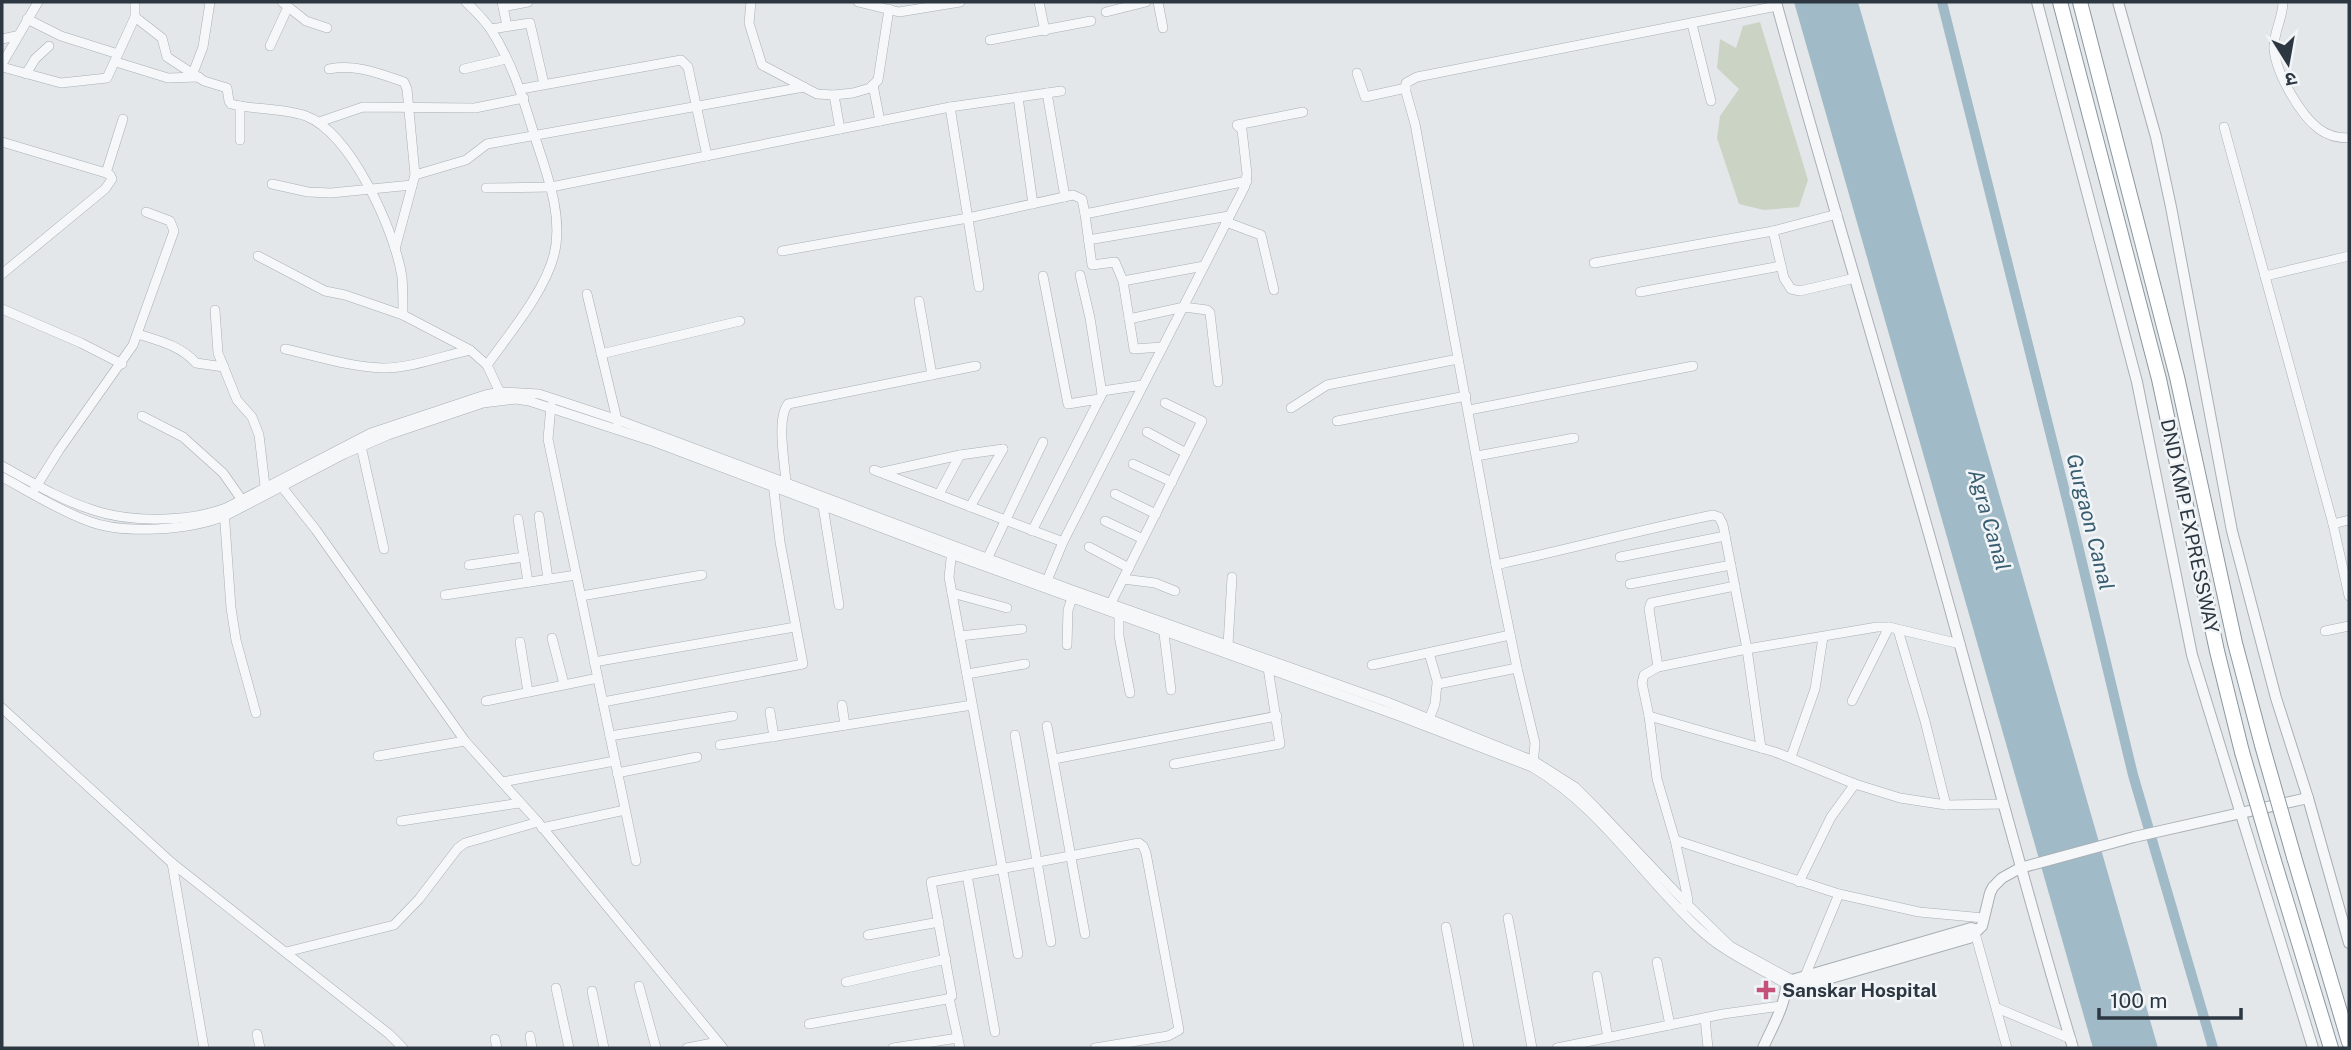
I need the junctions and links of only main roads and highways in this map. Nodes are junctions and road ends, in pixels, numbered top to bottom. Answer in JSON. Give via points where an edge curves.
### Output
{"nodes":[{"id":1,"x":2060,"y":2,"type":"edge"},
{"id":2,"x":2080,"y":2,"type":"edge"},
{"id":3,"x":2349,"y":1042,"type":"edge"},
{"id":4,"x":2331,"y":1048,"type":"edge"}],
"edges":[{"from":1,"to":4,"type":"highway","name":"DND KMP EXPRESSWAY","bridge":true,"via":[[2159,379],[2242,752]]},
{"from":2,"to":3,"type":"highway","name":"DND KMP EXPRESSWAY","bridge":true,"via":[[2177,377],[2235,643]]}]}
